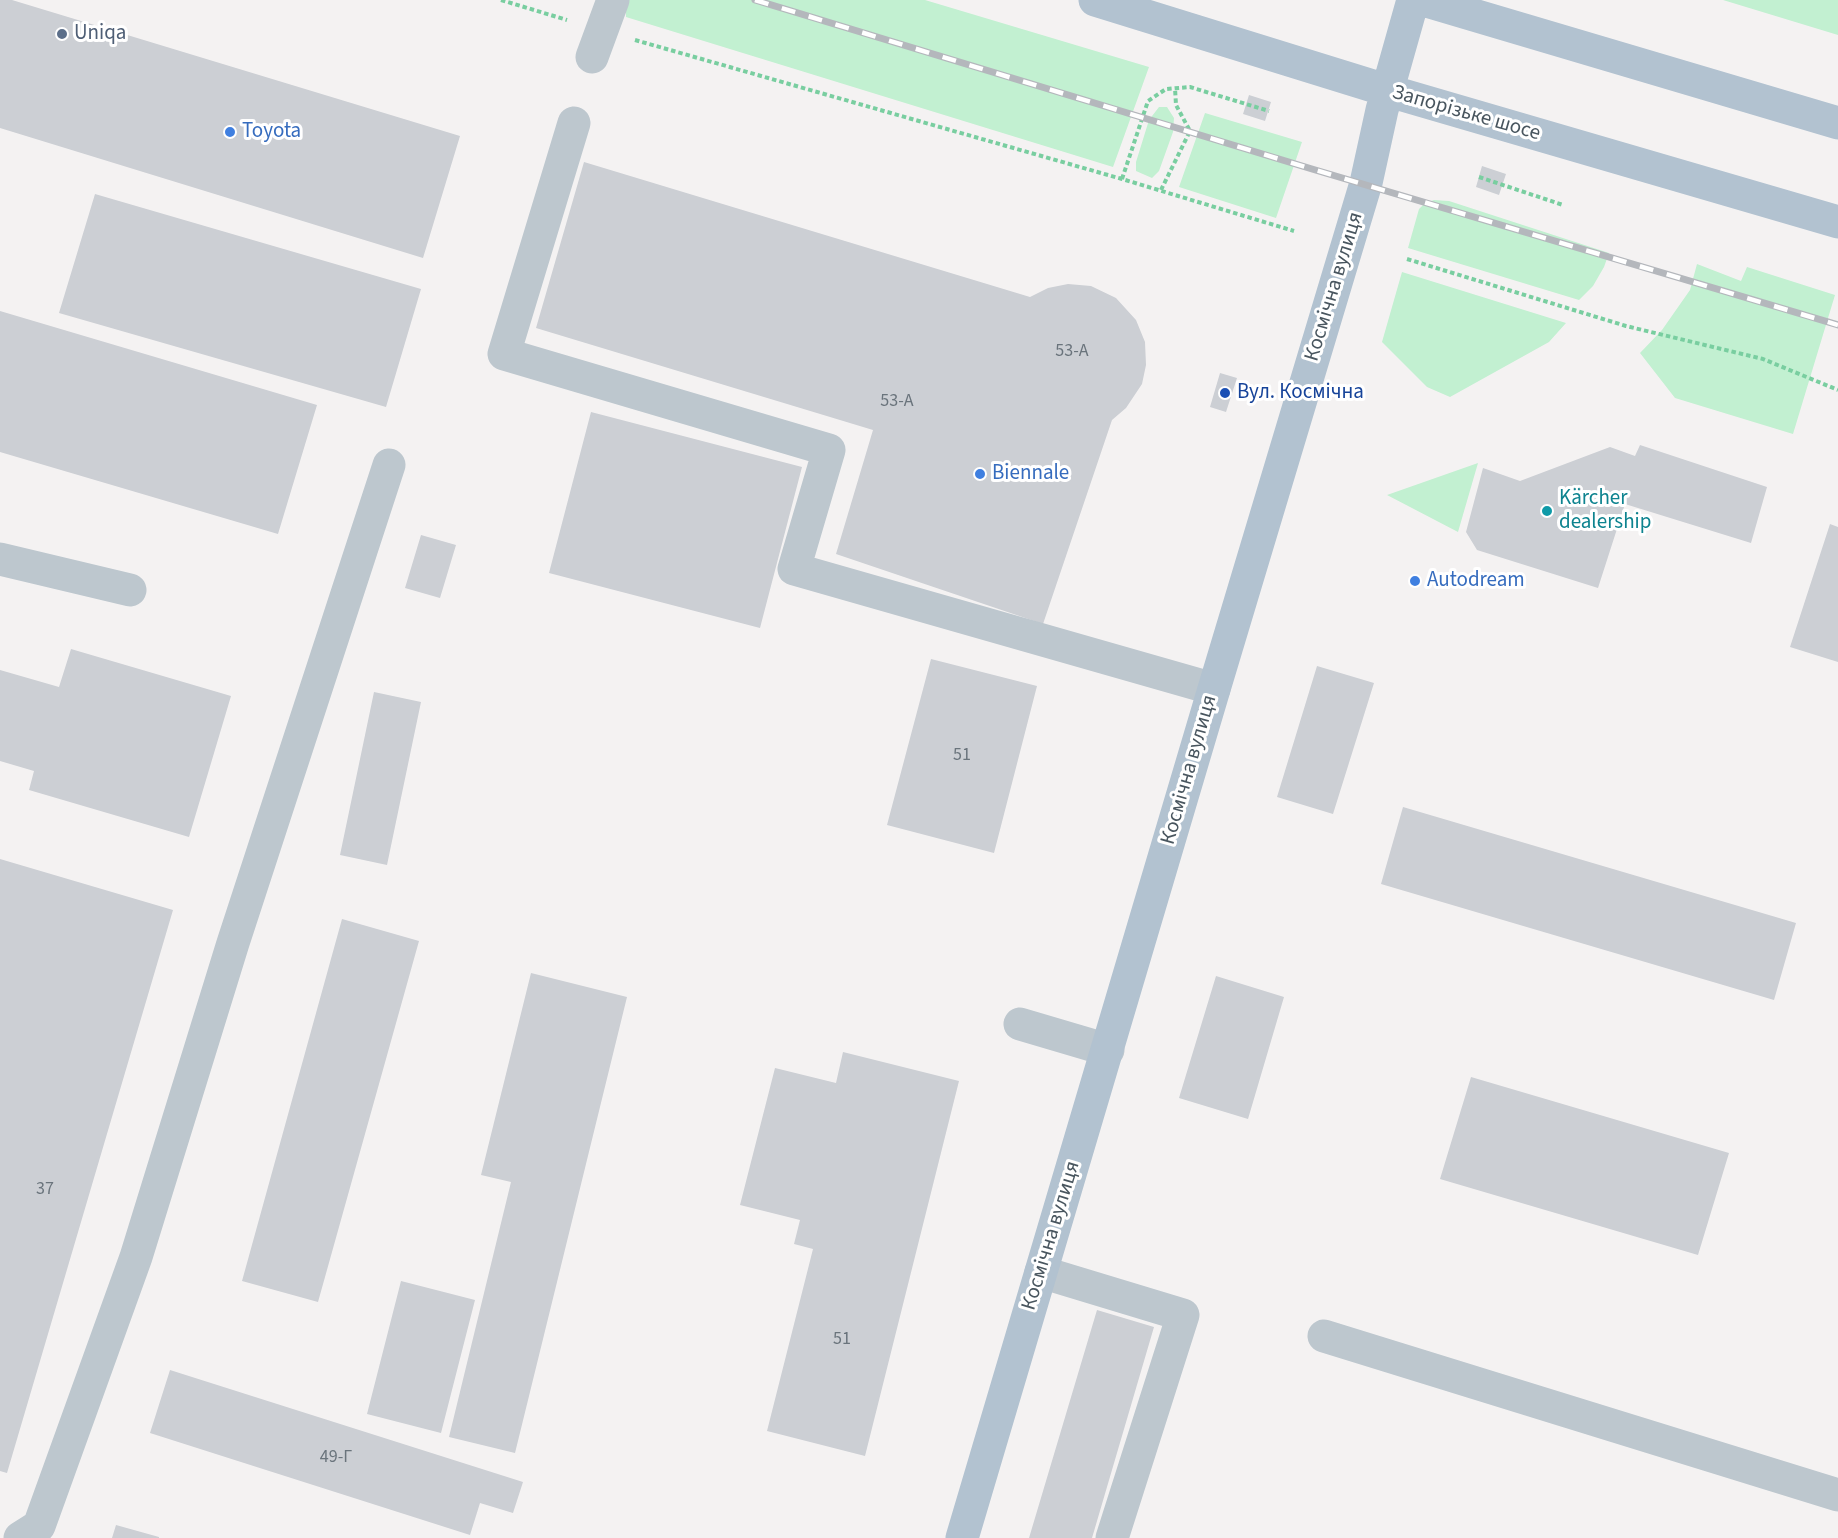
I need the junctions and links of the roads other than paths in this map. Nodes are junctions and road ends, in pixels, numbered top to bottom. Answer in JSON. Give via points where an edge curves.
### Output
{"nodes":[{"id":1,"x":613,"y":0,"type":"edge"},
{"id":2,"x":1095,"y":0,"type":"edge"},
{"id":3,"x":1413,"y":0,"type":"edge"},
{"id":4,"x":1423,"y":0,"type":"edge"},
{"id":5,"x":598,"y":44,"type":"road end"},
{"id":6,"x":1389,"y":91,"type":"junction"},
{"id":7,"x":574,"y":123,"type":"dead end"},
{"id":8,"x":1838,"y":123,"type":"edge"},
{"id":9,"x":1838,"y":222,"type":"edge"},
{"id":10,"x":388,"y":465,"type":"dead end"},
{"id":11,"x":0,"y":559,"type":"edge"},
{"id":12,"x":130,"y":590,"type":"dead end"},
{"id":13,"x":1214,"y":689,"type":"junction"},
{"id":14,"x":1020,"y":1024,"type":"dead end"},
{"id":15,"x":1108,"y":1050,"type":"junction"},
{"id":16,"x":1041,"y":1272,"type":"junction"},
{"id":17,"x":1324,"y":1336,"type":"dead end"},
{"id":18,"x":1838,"y":1495,"type":"edge"},
{"id":19,"x":20,"y":1538,"type":"edge"},
{"id":20,"x":962,"y":1538,"type":"edge"},
{"id":21,"x":1112,"y":1538,"type":"edge"}],
"edges":[{"from":1,"to":5,"type":"lane"},
{"from":2,"to":6,"type":"main road","name":"Запорізьке шосе"},
{"from":3,"to":6,"type":"main road","name":"Космічна вулиця"},
{"from":4,"to":8,"type":"main road"},
{"from":6,"to":9,"type":"main road","name":"Запорізьке шосе"},
{"from":6,"to":13,"type":"main road","name":"Космічна вулиця","via":[[1366,183]]},
{"from":7,"to":13,"type":"lane","via":[[504,354],[829,450],[794,569]]},
{"from":10,"to":19,"type":"lane","via":[[135,1257],[39,1526]]},
{"from":11,"to":12,"type":"lane"},
{"from":13,"to":15,"type":"main road","name":"Космічна вулиця"},
{"from":14,"to":15,"type":"lane"},
{"from":15,"to":16,"type":"main road","name":"Космічна вулиця"},
{"from":16,"to":20,"type":"main road","name":"Космічна вулиця"},
{"from":16,"to":21,"type":"lane","via":[[1183,1315]]},
{"from":17,"to":18,"type":"lane"}]}
